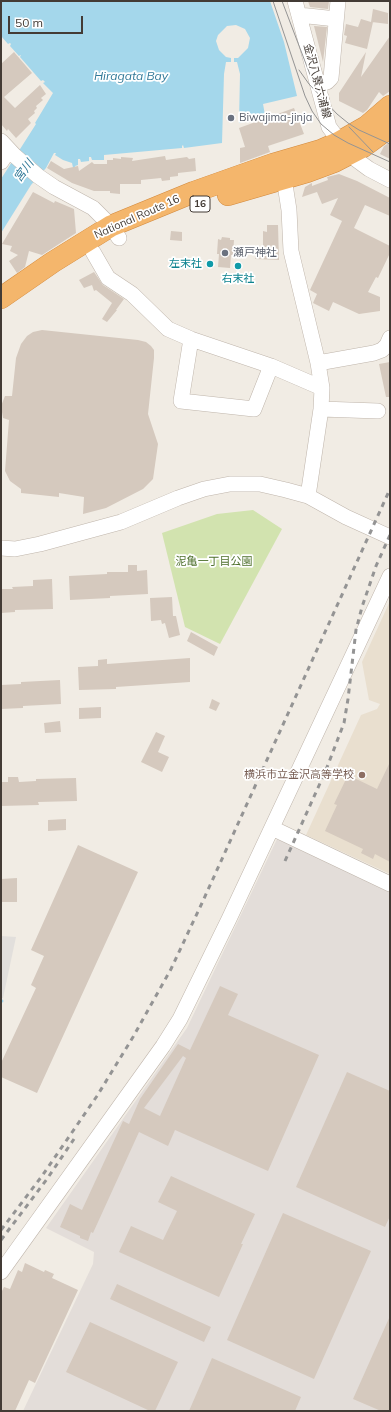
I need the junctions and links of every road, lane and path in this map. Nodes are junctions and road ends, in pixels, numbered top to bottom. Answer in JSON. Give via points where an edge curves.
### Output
{"nodes":[{"id":1,"x":338,"y":1,"type":"edge"},
{"id":2,"x":297,"y":8,"type":"edge"},
{"id":3,"x":336,"y":19,"type":"junction"},
{"id":4,"x":318,"y":85,"type":"junction"},
{"id":5,"x":390,"y":106,"type":"edge"},
{"id":6,"x":390,"y":127,"type":"edge"},
{"id":7,"x":345,"y":148,"type":"junction"},
{"id":8,"x":6,"y":152,"type":"edge"},
{"id":9,"x":284,"y":178,"type":"junction"},
{"id":10,"x":390,"y":180,"type":"edge"},
{"id":11,"x":115,"y":232,"type":"junction"},
{"id":12,"x":94,"y":252,"type":"junction"},
{"id":13,"x":1,"y":298,"type":"edge"},
{"id":14,"x":1,"y":312,"type":"edge"},
{"id":15,"x":390,"y":338,"type":"edge"},
{"id":16,"x":191,"y":339,"type":"junction"},
{"id":17,"x":318,"y":363,"type":"junction"},
{"id":18,"x":271,"y":366,"type":"junction"},
{"id":19,"x":322,"y":388,"type":"junction"},
{"id":20,"x":321,"y":409,"type":"junction"},
{"id":21,"x":378,"y":411,"type":"dead end"},
{"id":22,"x":308,"y":496,"type":"junction"},
{"id":23,"x":390,"y":537,"type":"edge"},
{"id":24,"x":1,"y":548,"type":"edge"},
{"id":25,"x":390,"y":576,"type":"edge"},
{"id":26,"x":272,"y":828,"type":"junction"},
{"id":27,"x":390,"y":884,"type":"edge"},
{"id":28,"x":1,"y":1272,"type":"edge"}],
"edges":[{"from":1,"to":3,"type":"street"},
{"from":2,"to":3,"type":"street"},
{"from":2,"to":4,"type":"street","name":"金沢八景六浦線"},
{"from":3,"to":4,"type":"street","via":[[332,78]]},
{"from":4,"to":7,"type":"street","name":"金沢八景六浦線","via":[[329,127]]},
{"from":5,"to":7,"type":"highway","name":"National Route 16","number":"16"},
{"from":6,"to":7,"type":"highway","name":"National Route 16","number":"16"},
{"from":7,"to":9,"type":"highway","name":"National Route 16","number":"16","via":[[307,172]]},
{"from":7,"to":10,"type":"street","name":"金沢八景六浦線","via":[[369,169]]},
{"from":7,"to":11,"type":"highway","name":"National Route 16","number":"16","via":[[321,150],[194,192]]},
{"from":8,"to":11,"type":"street","via":[[54,187],[94,208]]},
{"from":9,"to":11,"type":"highway","name":"National Route 16","number":"16"},
{"from":9,"to":17,"type":"street","via":[[292,251]]},
{"from":11,"to":12,"type":"highway","name":"National Route 16","number":"16"},
{"from":11,"to":13,"type":"highway","name":"National Route 16","number":"16","via":[[53,262]]},
{"from":12,"to":14,"type":"highway","name":"National Route 16","number":"16","via":[[57,273]]},
{"from":12,"to":16,"type":"street","via":[[108,278],[132,294],[168,329]]},
{"from":15,"to":17,"type":"street","via":[[382,350],[374,353]]},
{"from":16,"to":18,"type":"street"},
{"from":16,"to":18,"type":"street","via":[[181,400],[254,409]]},
{"from":17,"to":19,"type":"street"},
{"from":18,"to":19,"type":"street"},
{"from":19,"to":20,"type":"street"},
{"from":20,"to":21,"type":"street"},
{"from":20,"to":22,"type":"street"},
{"from":22,"to":23,"type":"street"},
{"from":22,"to":24,"type":"street","via":[[260,484],[230,484],[178,498],[121,522],[40,544],[15,549]]},
{"from":25,"to":26,"type":"street"},
{"from":26,"to":27,"type":"street"},
{"from":26,"to":28,"type":"street","via":[[180,1019]]}]}
